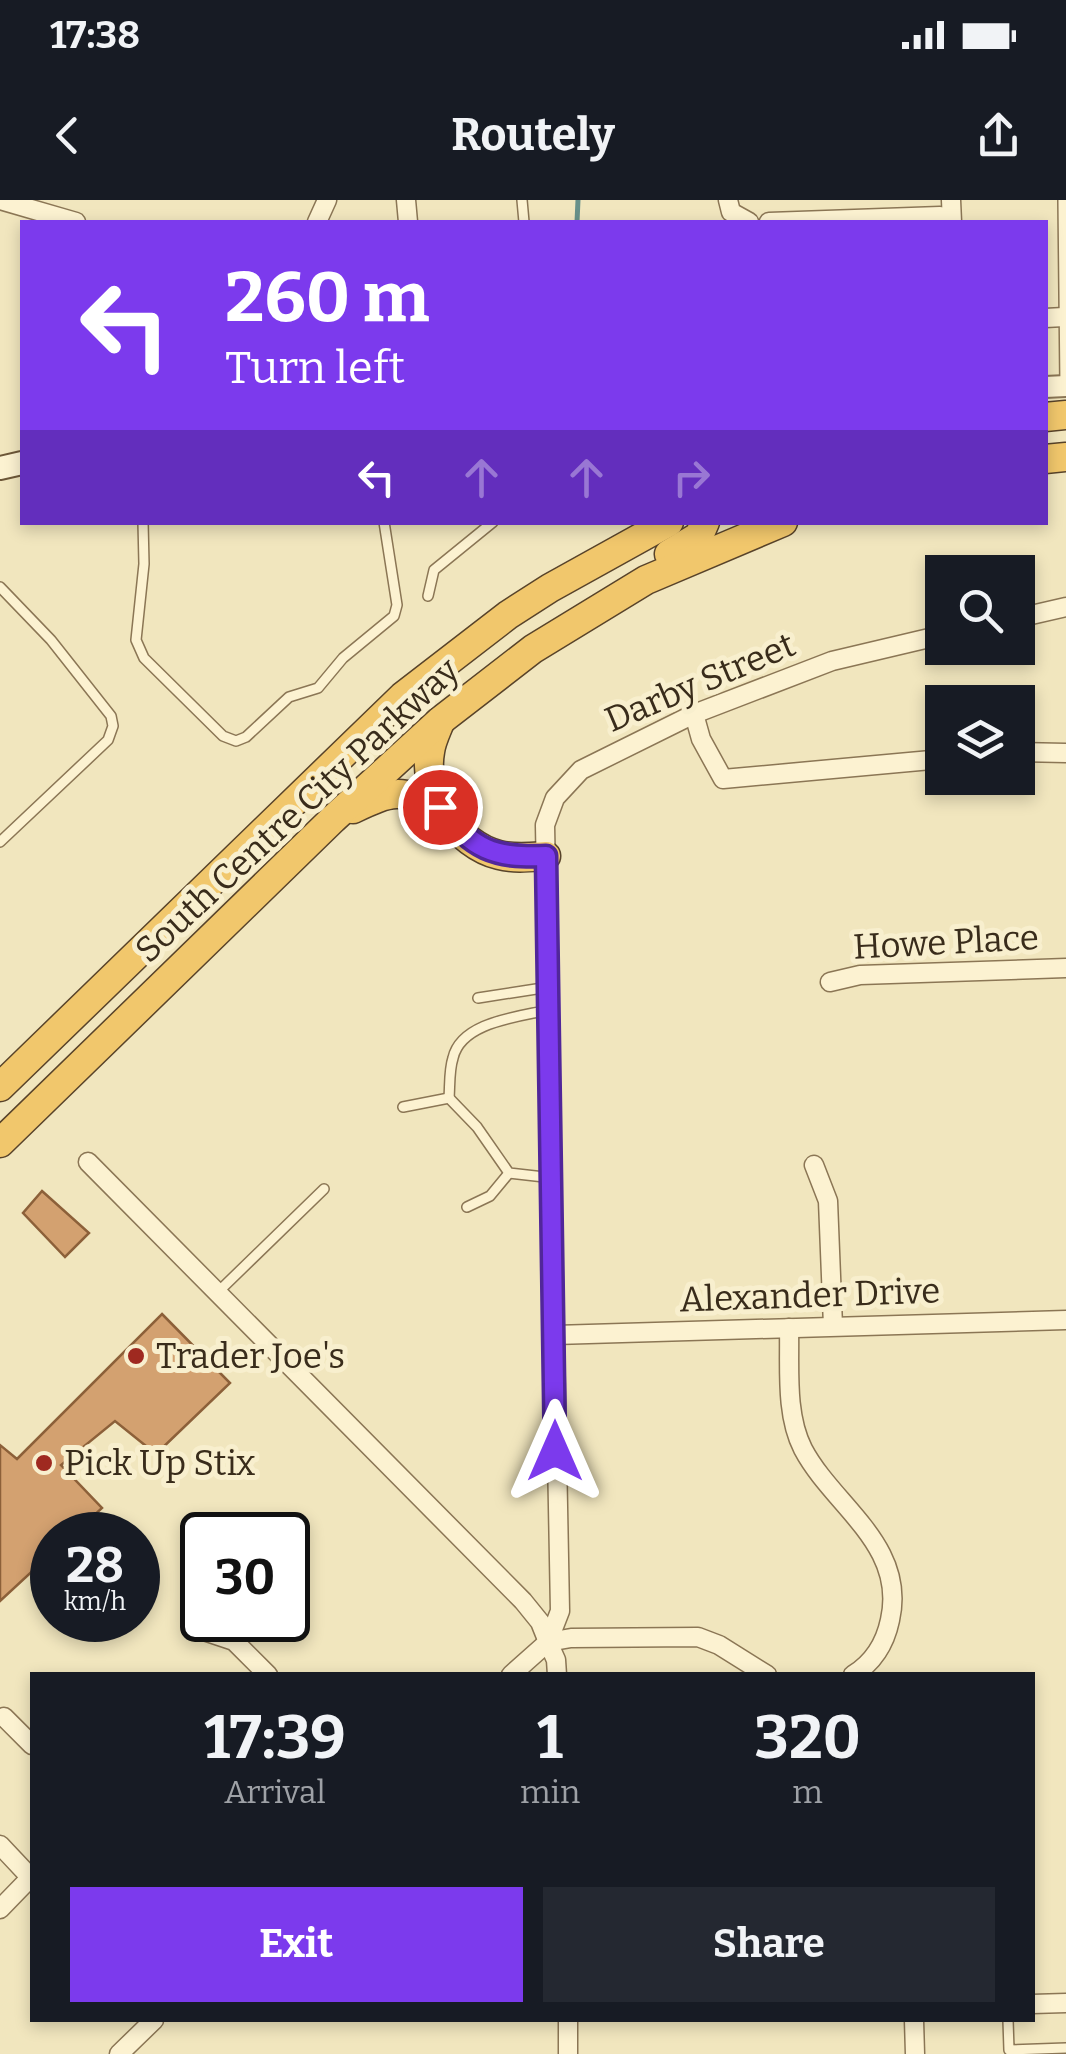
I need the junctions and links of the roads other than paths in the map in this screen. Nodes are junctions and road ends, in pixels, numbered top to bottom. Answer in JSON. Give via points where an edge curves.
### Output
{"nodes":[{"id":1,"x":0,"y":200,"type":"edge"},
{"id":2,"x":1063,"y":200,"type":"edge"},
{"id":3,"x":50,"y":207,"type":"edge"},
{"id":4,"x":945,"y":212,"type":"edge"},
{"id":5,"x":73,"y":220,"type":"edge"},
{"id":6,"x":853,"y":220,"type":"edge"},
{"id":7,"x":1065,"y":229,"type":"edge"},
{"id":8,"x":1065,"y":282,"type":"edge"},
{"id":9,"x":1065,"y":317,"type":"edge"},
{"id":10,"x":1066,"y":386,"type":"edge"},
{"id":11,"x":142,"y":525,"type":"edge"},
{"id":12,"x":384,"y":525,"type":"edge"},
{"id":13,"x":489,"y":525,"type":"edge"},
{"id":14,"x":703,"y":525,"type":"edge"},
{"id":15,"x":775,"y":525,"type":"edge"},
{"id":16,"x":641,"y":532,"type":"edge"},
{"id":17,"x":0,"y":587,"type":"edge"},
{"id":18,"x":625,"y":592,"type":"junction"},
{"id":19,"x":428,"y":596,"type":"dead end"},
{"id":20,"x":1066,"y":607,"type":"edge"},
{"id":21,"x":1035,"y":614,"type":"edge"},
{"id":22,"x":925,"y":640,"type":"edge"},
{"id":23,"x":694,"y":714,"type":"junction"},
{"id":24,"x":440,"y":720,"type":"junction"},
{"id":25,"x":1035,"y":752,"type":"edge"},
{"id":26,"x":1066,"y":753,"type":"edge"},
{"id":27,"x":925,"y":760,"type":"edge"},
{"id":28,"x":440,"y":807,"type":"junction"},
{"id":29,"x":333,"y":820,"type":"junction"},
{"id":30,"x":0,"y":842,"type":"edge"},
{"id":31,"x":546,"y":856,"type":"junction"},
{"id":32,"x":1066,"y":968,"type":"edge"},
{"id":33,"x":830,"y":982,"type":"dead end"},
{"id":34,"x":549,"y":987,"type":"junction"},
{"id":35,"x":478,"y":998,"type":"dead end"},
{"id":36,"x":550,"y":1010,"type":"junction"},
{"id":37,"x":0,"y":1088,"type":"edge"},
{"id":38,"x":449,"y":1098,"type":"junction"},
{"id":39,"x":403,"y":1107,"type":"dead end"},
{"id":40,"x":0,"y":1143,"type":"edge"},
{"id":41,"x":88,"y":1162,"type":"dead end"},
{"id":42,"x":814,"y":1165,"type":"dead end"},
{"id":43,"x":509,"y":1173,"type":"junction"},
{"id":44,"x":553,"y":1178,"type":"junction"},
{"id":45,"x":324,"y":1189,"type":"dead end"},
{"id":46,"x":468,"y":1208,"type":"dead end"},
{"id":47,"x":217,"y":1293,"type":"junction"},
{"id":48,"x":1066,"y":1320,"type":"edge"},
{"id":49,"x":832,"y":1326,"type":"junction"},
{"id":50,"x":789,"y":1328,"type":"junction"},
{"id":51,"x":556,"y":1334,"type":"junction"},
{"id":52,"x":235,"y":1642,"type":"edge"},
{"id":53,"x":548,"y":1642,"type":"junction"},
{"id":54,"x":265,"y":1672,"type":"edge"},
{"id":55,"x":514,"y":1672,"type":"edge"},
{"id":56,"x":556,"y":1672,"type":"edge"},
{"id":57,"x":762,"y":1672,"type":"edge"},
{"id":58,"x":858,"y":1672,"type":"edge"},
{"id":59,"x":4,"y":1717,"type":"dead end"},
{"id":60,"x":30,"y":1743,"type":"edge"},
{"id":61,"x":0,"y":1845,"type":"edge"},
{"id":62,"x":30,"y":1876,"type":"edge"},
{"id":63,"x":30,"y":1880,"type":"edge"},
{"id":64,"x":0,"y":1909,"type":"edge"},
{"id":65,"x":1066,"y":2003,"type":"edge"},
{"id":66,"x":1035,"y":2004,"type":"edge"},
{"id":67,"x":152,"y":2022,"type":"edge"},
{"id":68,"x":568,"y":2022,"type":"edge"},
{"id":69,"x":914,"y":2022,"type":"edge"},
{"id":70,"x":1008,"y":2022,"type":"edge"},
{"id":71,"x":1066,"y":2048,"type":"edge"},
{"id":72,"x":119,"y":2054,"type":"edge"},
{"id":73,"x":568,"y":2054,"type":"edge"},
{"id":74,"x":915,"y":2054,"type":"edge"}],
"edges":[{"from":1,"to":3,"type":"street"},
{"from":2,"to":7,"type":"lane"},
{"from":3,"to":5,"type":"street"},
{"from":4,"to":6,"type":"street"},
{"from":7,"to":8,"type":"lane"},
{"from":8,"to":9,"type":"lane"},
{"from":9,"to":10,"type":"lane"},
{"from":11,"to":12,"type":"lane","via":[[136,640],[144,658],[236,742],[289,697],[318,688],[394,616]]},
{"from":13,"to":19,"type":"lane","via":[[434,570]]},
{"from":14,"to":18,"type":"highway","via":[[692,542],[631,575]]},
{"from":15,"to":18,"type":"highway","name":"South Centre City Parkway"},
{"from":16,"to":37,"type":"highway","name":"South Centre City Parkway","via":[[508,615],[403,696]]},
{"from":17,"to":30,"type":"lane","via":[[51,640],[113,726],[108,740]]},
{"from":18,"to":24,"type":"highway","name":"South Centre City Parkway","via":[[533,649]]},
{"from":20,"to":21,"type":"street"},
{"from":22,"to":23,"type":"street","name":"Darby Street","via":[[832,661]]},
{"from":23,"to":27,"type":"street","via":[[723,779]]},
{"from":23,"to":31,"type":"street","name":"Darby Street","via":[[581,770],[556,798],[546,825]]},
{"from":24,"to":28,"type":"highway","via":[[429,754]]},
{"from":24,"to":29,"type":"highway","name":"South Centre City Parkway"},
{"from":25,"to":26,"type":"street"},
{"from":28,"to":29,"type":"highway","via":[[402,792]]},
{"from":28,"to":31,"type":"highway","via":[[464,837],[488,852]]},
{"from":29,"to":40,"type":"highway","name":"South Centre City Parkway"},
{"from":31,"to":34,"type":"street","name":"Darby Street"},
{"from":32,"to":33,"type":"street","name":"Howe Place","via":[[860,974]]},
{"from":34,"to":35,"type":"lane"},
{"from":34,"to":36,"type":"street","name":"Darby Street"},
{"from":36,"to":38,"type":"lane","via":[[496,1022],[461,1042],[453,1055]]},
{"from":36,"to":44,"type":"street","name":"Darby Street"},
{"from":38,"to":39,"type":"lane"},
{"from":38,"to":43,"type":"lane"},
{"from":41,"to":47,"type":"street"},
{"from":42,"to":49,"type":"street","via":[[828,1201]]},
{"from":43,"to":44,"type":"lane"},
{"from":43,"to":46,"type":"lane","via":[[490,1196]]},
{"from":44,"to":51,"type":"street","name":"Darby Street"},
{"from":45,"to":47,"type":"lane"},
{"from":47,"to":53,"type":"street","via":[[523,1601]]},
{"from":48,"to":49,"type":"street","name":"Alexander Drive"},
{"from":49,"to":50,"type":"street","name":"Alexander Drive"},
{"from":50,"to":51,"type":"street","name":"Alexander Drive"},
{"from":50,"to":58,"type":"street","via":[[794,1425],[804,1450],[875,1541],[891,1586],[887,1634]]},
{"from":51,"to":53,"type":"street","name":"Darby Street","via":[[560,1610]]},
{"from":52,"to":54,"type":"street"},
{"from":53,"to":55,"type":"street"},
{"from":53,"to":56,"type":"street"},
{"from":53,"to":57,"type":"street","via":[[698,1637]]},
{"from":59,"to":60,"type":"street"},
{"from":61,"to":62,"type":"street"},
{"from":63,"to":64,"type":"street"},
{"from":65,"to":66,"type":"street"},
{"from":67,"to":72,"type":"street"},
{"from":68,"to":73,"type":"street"},
{"from":69,"to":74,"type":"street"},
{"from":70,"to":71,"type":"lane","via":[[1009,2050]]}]}
